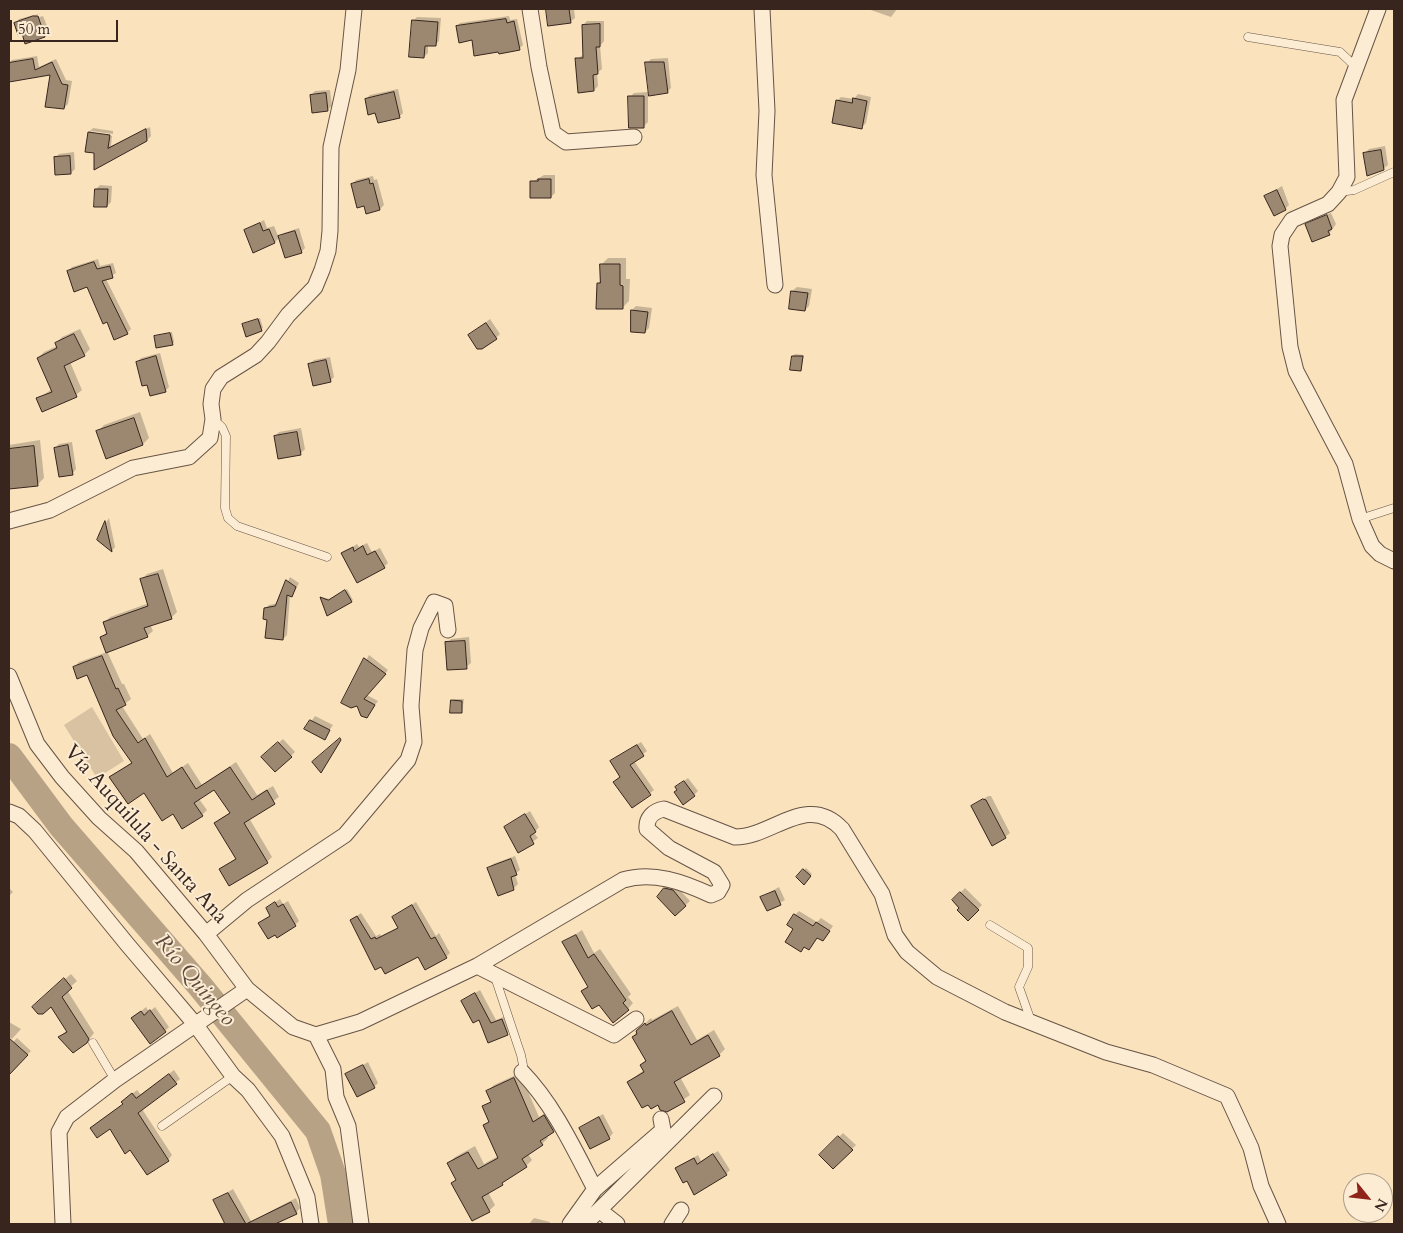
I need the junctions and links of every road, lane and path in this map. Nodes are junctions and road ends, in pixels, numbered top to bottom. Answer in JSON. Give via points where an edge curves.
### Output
{"nodes":[{"id":1,"x":354,"y":9,"type":"edge"},
{"id":2,"x":530,"y":9,"type":"edge"},
{"id":3,"x":762,"y":9,"type":"edge"},
{"id":4,"x":1378,"y":9,"type":"edge"},
{"id":5,"x":1248,"y":37,"type":"dead end"},
{"id":6,"x":1357,"y":68,"type":"junction"},
{"id":7,"x":634,"y":137,"type":"dead end"},
{"id":8,"x":1394,"y":172,"type":"edge"},
{"id":9,"x":1339,"y":192,"type":"junction"},
{"id":10,"x":775,"y":285,"type":"dead end"},
{"id":11,"x":213,"y":419,"type":"junction"},
{"id":12,"x":1394,"y":508,"type":"edge"},
{"id":13,"x":1360,"y":519,"type":"junction"},
{"id":14,"x":9,"y":521,"type":"edge"},
{"id":15,"x":327,"y":557,"type":"dead end"},
{"id":16,"x":1394,"y":561,"type":"edge"},
{"id":17,"x":448,"y":630,"type":"dead end"},
{"id":18,"x":9,"y":676,"type":"edge"},
{"id":19,"x":9,"y":812,"type":"edge"},
{"id":20,"x":990,"y":925,"type":"dead end"},
{"id":21,"x":206,"y":934,"type":"junction"},
{"id":22,"x":476,"y":966,"type":"junction"},
{"id":23,"x":495,"y":975,"type":"junction"},
{"id":24,"x":241,"y":992,"type":"junction"},
{"id":25,"x":636,"y":1019,"type":"dead end"},
{"id":26,"x":198,"y":1021,"type":"junction"},
{"id":27,"x":1032,"y":1023,"type":"junction"},
{"id":28,"x":316,"y":1035,"type":"junction"},
{"id":29,"x":93,"y":1043,"type":"dead end"},
{"id":30,"x":520,"y":1074,"type":"joint"},
{"id":31,"x":233,"y":1076,"type":"junction"},
{"id":32,"x":115,"y":1080,"type":"junction"},
{"id":33,"x":714,"y":1096,"type":"dead end"},
{"id":34,"x":661,"y":1119,"type":"dead end"},
{"id":35,"x":162,"y":1126,"type":"dead end"},
{"id":36,"x":595,"y":1189,"type":"junction"},
{"id":37,"x":599,"y":1210,"type":"junction"},
{"id":38,"x":681,"y":1210,"type":"dead end"},
{"id":39,"x":63,"y":1224,"type":"edge"},
{"id":40,"x":311,"y":1224,"type":"edge"},
{"id":41,"x":361,"y":1224,"type":"edge"},
{"id":42,"x":570,"y":1224,"type":"edge"},
{"id":43,"x":585,"y":1224,"type":"edge"},
{"id":44,"x":617,"y":1224,"type":"edge"},
{"id":45,"x":672,"y":1224,"type":"edge"},
{"id":46,"x":1278,"y":1224,"type":"edge"}],
"edges":[{"from":1,"to":11,"type":"street","via":[[348,70],[331,147],[330,231],[322,270],[314,287],[256,355],[221,377],[213,389],[210,404]]},
{"from":2,"to":7,"type":"street","via":[[552,133],[566,142]]},
{"from":3,"to":10,"type":"street","via":[[767,111],[764,175]]},
{"from":4,"to":6,"type":"street"},
{"from":5,"to":6,"type":"lane","via":[[1340,52]]},
{"from":6,"to":9,"type":"street","via":[[1344,100],[1348,163],[1347,177]]},
{"from":8,"to":9,"type":"lane","via":[[1354,190]]},
{"from":9,"to":13,"type":"street","via":[[1328,204],[1292,220],[1282,235],[1280,246],[1290,347],[1296,371],[1345,464]]},
{"from":11,"to":14,"type":"street","via":[[210,438],[189,457],[133,468],[50,510]]},
{"from":11,"to":15,"type":"lane","via":[[226,436],[225,508],[228,518],[237,526]]},
{"from":12,"to":13,"type":"lane"},
{"from":13,"to":16,"type":"street","via":[[1372,546]]},
{"from":17,"to":21,"type":"street","via":[[445,606],[434,602],[420,628],[415,650],[411,706],[414,742],[408,760],[396,776],[345,835],[247,900]]},
{"from":18,"to":21,"type":"street","name":"Vía Auquilula - Santa Ana","via":[[37,744],[62,777],[99,818],[136,851]]},
{"from":19,"to":26,"type":"street","via":[[35,830],[127,944]]},
{"from":20,"to":27,"type":"lane","via":[[1028,948],[1028,967],[1019,987]]},
{"from":21,"to":24,"type":"street","name":"Vía Auquilula - Santa Ana"},
{"from":22,"to":23,"type":"street"},
{"from":22,"to":27,"type":"street","via":[[622,880],[639,875],[678,881],[711,895],[718,892],[722,885],[714,872],[669,848],[648,829],[647,822],[658,810],[672,812],[735,837],[767,830],[795,815],[810,814],[827,818],[842,829],[882,894],[895,935],[907,952],[937,977]]},
{"from":22,"to":28,"type":"street","via":[[360,1022]]},
{"from":23,"to":25,"type":"street","via":[[614,1035]]},
{"from":23,"to":30,"type":"lane","via":[[524,1065]]},
{"from":24,"to":26,"type":"street"},
{"from":24,"to":28,"type":"street","name":"Vía Auquilula - Santa Ana","via":[[293,1027]]},
{"from":26,"to":31,"type":"street"},
{"from":26,"to":32,"type":"street"},
{"from":27,"to":46,"type":"street","via":[[1106,1052],[1153,1065],[1227,1096],[1251,1148],[1261,1186]]},
{"from":28,"to":41,"type":"street","via":[[333,1069],[336,1097],[348,1126]]},
{"from":29,"to":32,"type":"lane"},
{"from":30,"to":36,"type":"street","via":[[537,1088],[562,1126]]},
{"from":31,"to":35,"type":"lane"},
{"from":31,"to":40,"type":"street","via":[[248,1090],[282,1136],[307,1198]]},
{"from":32,"to":39,"type":"street","via":[[67,1117],[59,1132]]},
{"from":33,"to":37,"type":"street"},
{"from":34,"to":36,"type":"street","via":[[663,1130]]},
{"from":36,"to":42,"type":"street"},
{"from":37,"to":43,"type":"street"},
{"from":37,"to":44,"type":"street"},
{"from":38,"to":45,"type":"street"}]}
